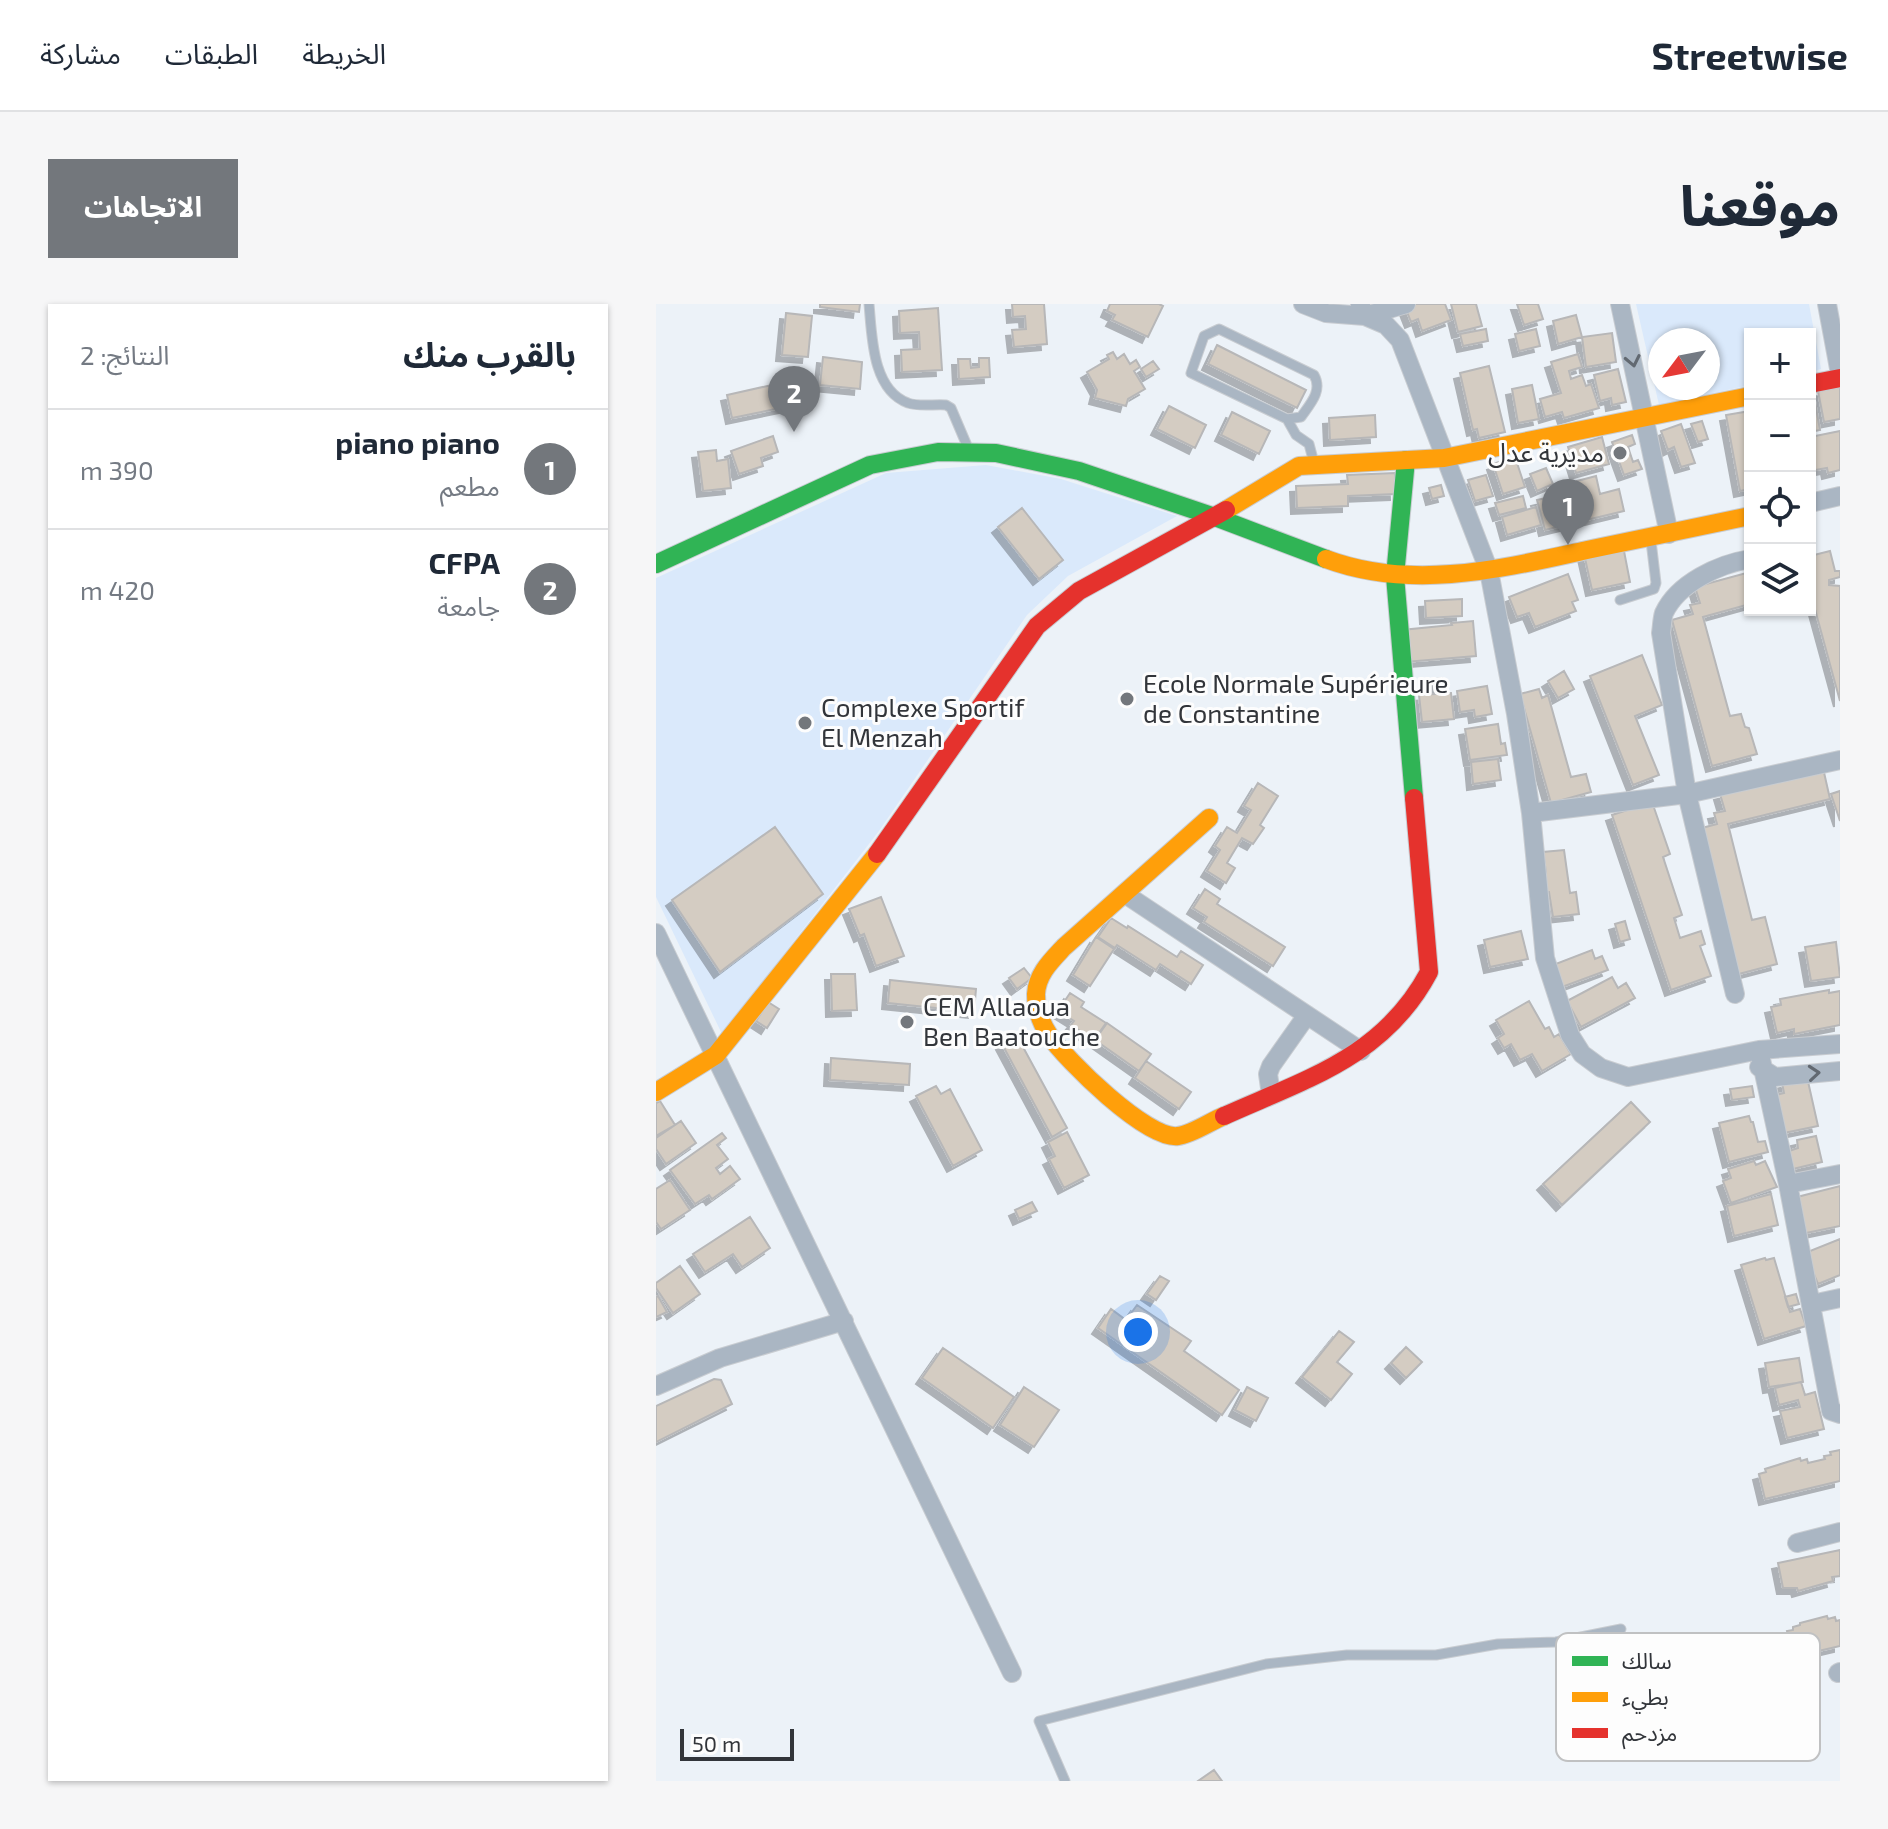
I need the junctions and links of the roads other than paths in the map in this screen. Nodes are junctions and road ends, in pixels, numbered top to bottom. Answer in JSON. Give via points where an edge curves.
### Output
{"nodes":[{"id":1,"x":869,"y":304,"type":"edge"},
{"id":2,"x":1303,"y":304,"type":"edge"},
{"id":3,"x":1406,"y":304,"type":"edge"},
{"id":4,"x":1620,"y":304,"type":"edge"},
{"id":5,"x":1827,"y":304,"type":"edge"},
{"id":6,"x":1362,"y":310,"type":"edge"},
{"id":7,"x":1840,"y":376,"type":"edge"},
{"id":8,"x":1816,"y":382,"type":"edge"},
{"id":9,"x":1744,"y":397,"type":"edge"},
{"id":10,"x":1645,"y":417,"type":"junction"},
{"id":11,"x":1287,"y":419,"type":"junction"},
{"id":12,"x":969,"y":451,"type":"junction"},
{"id":13,"x":1444,"y":458,"type":"junction"},
{"id":14,"x":1406,"y":460,"type":"junction"},
{"id":15,"x":1314,"y":465,"type":"junction"},
{"id":16,"x":1840,"y":496,"type":"edge"},
{"id":17,"x":1816,"y":502,"type":"edge"},
{"id":18,"x":1215,"y":517,"type":"junction"},
{"id":19,"x":1744,"y":517,"type":"edge"},
{"id":20,"x":1660,"y":536,"type":"junction"},
{"id":21,"x":1744,"y":560,"type":"edge"},
{"id":22,"x":656,"y":564,"type":"edge"},
{"id":23,"x":1489,"y":571,"type":"junction"},
{"id":24,"x":1395,"y":576,"type":"junction"},
{"id":25,"x":1620,"y":600,"type":"dead end"},
{"id":26,"x":1840,"y":760,"type":"edge"},
{"id":27,"x":1687,"y":794,"type":"junction"},
{"id":28,"x":1531,"y":813,"type":"junction"},
{"id":29,"x":1209,"y":818,"type":"dead end"},
{"id":30,"x":1125,"y":894,"type":"junction"},
{"id":31,"x":656,"y":933,"type":"edge"},
{"id":32,"x":1735,"y":994,"type":"dead end"},
{"id":33,"x":1307,"y":1015,"type":"junction"},
{"id":34,"x":1840,"y":1044,"type":"edge"},
{"id":35,"x":1361,"y":1051,"type":"junction"},
{"id":36,"x":1750,"y":1051,"type":"junction"},
{"id":37,"x":716,"y":1055,"type":"junction"},
{"id":38,"x":1764,"y":1071,"type":"junction"},
{"id":39,"x":1840,"y":1071,"type":"edge"},
{"id":40,"x":656,"y":1092,"type":"edge"},
{"id":41,"x":1271,"y":1095,"type":"junction"},
{"id":42,"x":1840,"y":1174,"type":"edge"},
{"id":43,"x":1788,"y":1184,"type":"junction"},
{"id":44,"x":1840,"y":1298,"type":"edge"},
{"id":45,"x":1812,"y":1304,"type":"junction"},
{"id":46,"x":844,"y":1321,"type":"junction"},
{"id":47,"x":656,"y":1386,"type":"edge"},
{"id":48,"x":1840,"y":1414,"type":"edge"},
{"id":49,"x":1840,"y":1532,"type":"edge"},
{"id":50,"x":1797,"y":1543,"type":"dead end"},
{"id":51,"x":1621,"y":1629,"type":"dead end"},
{"id":52,"x":1601,"y":1633,"type":"edge"},
{"id":53,"x":1556,"y":1642,"type":"edge"},
{"id":54,"x":1012,"y":1673,"type":"dead end"},
{"id":55,"x":1065,"y":1781,"type":"edge"}],
"edges":[{"from":1,"to":12,"type":"lane","via":[[879,373],[889,391],[909,403],[951,408]]},
{"from":2,"to":6,"type":"street","via":[[1326,313]]},
{"from":3,"to":6,"type":"street"},
{"from":4,"to":10,"type":"street","one_way":true},
{"from":5,"to":7,"type":"street"},
{"from":6,"to":13,"type":"street","via":[[1400,340]]},
{"from":7,"to":8,"type":"street"},
{"from":9,"to":10,"type":"street"},
{"from":10,"to":13,"type":"street"},
{"from":10,"to":20,"type":"street"},
{"from":11,"to":11,"type":"lane","via":[[1301,417],[1318,390],[1314,375],[1219,329],[1204,336],[1191,373]]},
{"from":11,"to":15,"type":"lane","via":[[1309,444]]},
{"from":12,"to":18,"type":"street","via":[[1079,471]]},
{"from":12,"to":22,"type":"street","via":[[870,465]]},
{"from":13,"to":14,"type":"street"},
{"from":13,"to":23,"type":"street"},
{"from":14,"to":15,"type":"street"},
{"from":14,"to":24,"type":"street"},
{"from":15,"to":18,"type":"street","via":[[1299,466]]},
{"from":16,"to":17,"type":"street"},
{"from":18,"to":24,"type":"street","via":[[1343,565]]},
{"from":18,"to":37,"type":"street","via":[[1079,591],[1037,626],[886,843]]},
{"from":19,"to":20,"type":"street"},
{"from":20,"to":23,"type":"street"},
{"from":20,"to":25,"type":"lane","via":[[1654,589]]},
{"from":21,"to":27,"type":"street","via":[[1687,584],[1664,613],[1661,633]]},
{"from":23,"to":24,"type":"street"},
{"from":23,"to":28,"type":"street"},
{"from":24,"to":35,"type":"street","via":[[1429,972],[1417,995]]},
{"from":26,"to":27,"type":"street"},
{"from":27,"to":28,"type":"street"},
{"from":27,"to":32,"type":"street"},
{"from":28,"to":36,"type":"street","via":[[1545,958],[1570,1035],[1582,1054],[1601,1068],[1628,1077]]},
{"from":29,"to":30,"type":"street"},
{"from":30,"to":33,"type":"street"},
{"from":30,"to":41,"type":"street","via":[[1075,935],[1038,978],[1039,1019],[1058,1048],[1136,1121],[1162,1134],[1178,1136]]},
{"from":31,"to":37,"type":"street"},
{"from":33,"to":35,"type":"street"},
{"from":33,"to":41,"type":"street","via":[[1271,1066]]},
{"from":34,"to":36,"type":"street"},
{"from":35,"to":41,"type":"street"},
{"from":36,"to":38,"type":"street"},
{"from":37,"to":40,"type":"street"},
{"from":37,"to":46,"type":"street"},
{"from":38,"to":39,"type":"street","one_way":true,"via":[[1775,1077]]},
{"from":38,"to":43,"type":"street"},
{"from":42,"to":43,"type":"street"},
{"from":43,"to":45,"type":"street"},
{"from":44,"to":45,"type":"street"},
{"from":45,"to":48,"type":"street","via":[[1831,1411]]},
{"from":46,"to":47,"type":"street","via":[[720,1358]]},
{"from":46,"to":54,"type":"street"},
{"from":49,"to":50,"type":"street"},
{"from":51,"to":52,"type":"lane"},
{"from":53,"to":55,"type":"lane","via":[[1266,1664],[1039,1721]]}]}
